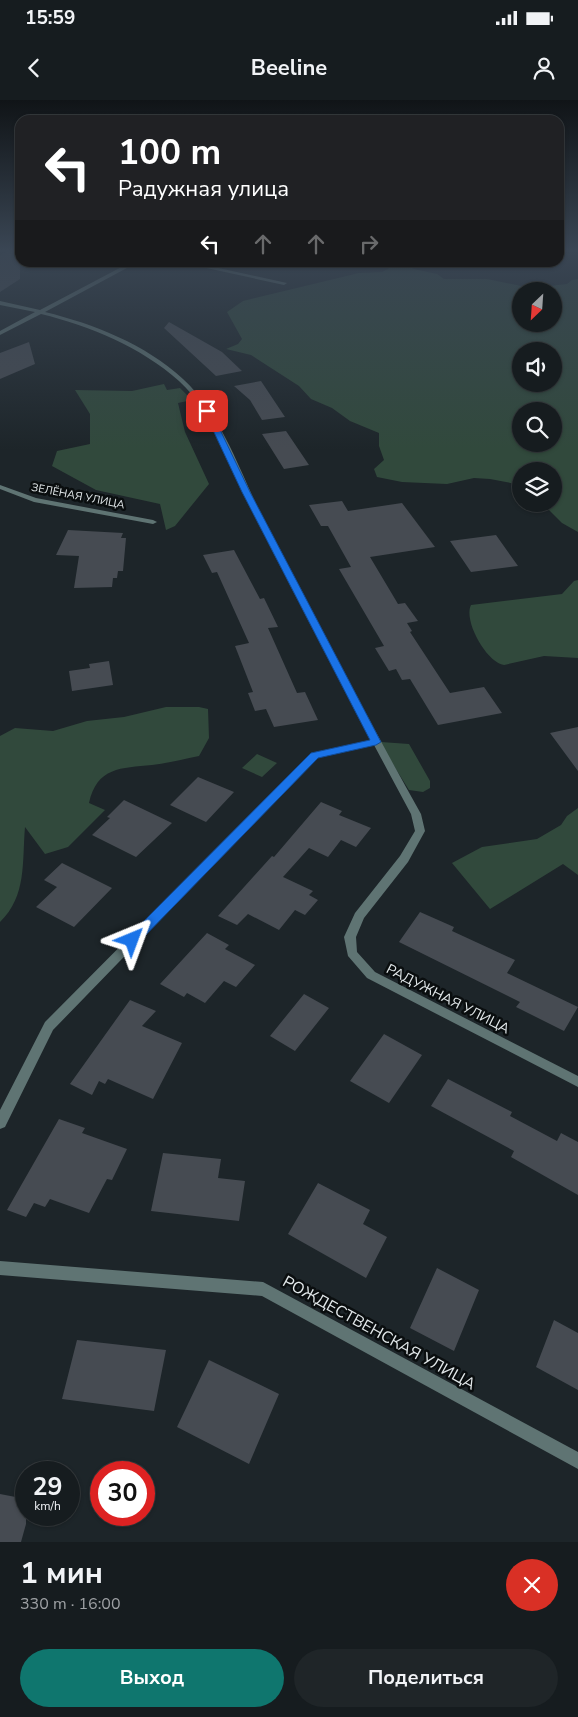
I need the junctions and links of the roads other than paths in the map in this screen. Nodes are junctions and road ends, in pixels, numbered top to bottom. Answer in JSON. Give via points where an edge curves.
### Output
{"nodes":[{"id":1,"x":33,"y":316,"type":"edge"},
{"id":2,"x":61,"y":316,"type":"edge"},
{"id":3,"x":0,"y":333,"type":"edge"},
{"id":4,"x":0,"y":487,"type":"edge"},
{"id":5,"x":153,"y":522,"type":"dead end"},
{"id":6,"x":376,"y":742,"type":"junction"},
{"id":7,"x":578,"y":1082,"type":"edge"},
{"id":8,"x":0,"y":1123,"type":"edge"},
{"id":9,"x":0,"y":1268,"type":"edge"},
{"id":10,"x":578,"y":1461,"type":"edge"}],
"edges":[{"from":1,"to":3,"type":"street"},
{"from":2,"to":6,"type":"street","name":"РАДУЖНАЯ УЛИЦА","via":[[119,338],[156,361],[182,381],[207,411]]},
{"from":4,"to":5,"type":"street","name":"ЗЕЛЁНАЯ УЛИЦА","via":[[34,500]]},
{"from":6,"to":7,"type":"street","name":"РАДУЖНАЯ УЛИЦА","via":[[416,814],[420,831],[404,859],[359,916],[350,937],[352,954],[372,976]]},
{"from":6,"to":8,"type":"street","via":[[314,755],[48,1026]]},
{"from":9,"to":10,"type":"street","name":"РОЖДЕСТВЕНСКАЯ УЛИЦА","via":[[263,1289]]}]}
